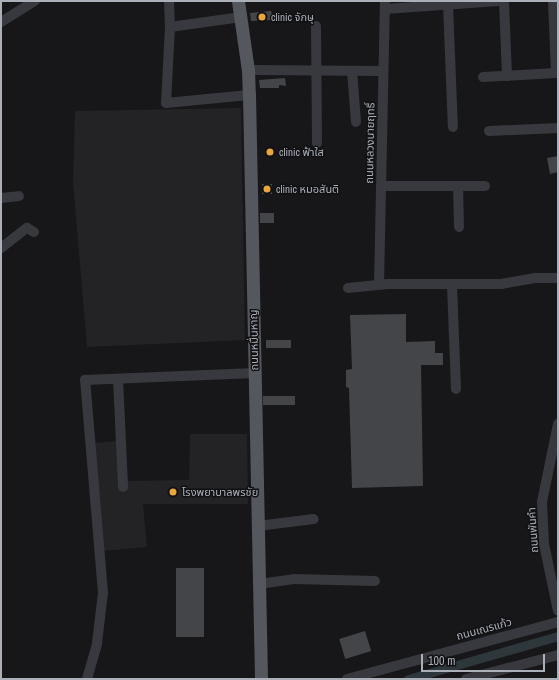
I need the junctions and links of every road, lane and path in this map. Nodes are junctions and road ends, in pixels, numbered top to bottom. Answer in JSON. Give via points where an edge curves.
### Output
{"nodes":[{"id":1,"x":35,"y":1,"type":"edge"},
{"id":2,"x":169,"y":1,"type":"edge"},
{"id":3,"x":238,"y":1,"type":"edge"},
{"id":4,"x":499,"y":1,"type":"edge"},
{"id":5,"x":504,"y":1,"type":"edge"},
{"id":6,"x":553,"y":1,"type":"edge"},
{"id":7,"x":385,"y":5,"type":"edge"},
{"id":8,"x":448,"y":5,"type":"junction"},
{"id":9,"x":241,"y":17,"type":"junction"},
{"id":10,"x":1,"y":22,"type":"edge"},
{"id":11,"x":316,"y":26,"type":"dead end"},
{"id":12,"x":170,"y":27,"type":"junction"},
{"id":13,"x":248,"y":70,"type":"junction"},
{"id":14,"x":316,"y":71,"type":"junction"},
{"id":15,"x":352,"y":71,"type":"junction"},
{"id":16,"x":384,"y":71,"type":"junction"},
{"id":17,"x":507,"y":76,"type":"junction"},
{"id":18,"x":484,"y":77,"type":"dead end"},
{"id":19,"x":249,"y":95,"type":"junction"},
{"id":20,"x":356,"y":122,"type":"dead end"},
{"id":21,"x":453,"y":127,"type":"dead end"},
{"id":22,"x":558,"y":128,"type":"edge"},
{"id":23,"x":489,"y":131,"type":"dead end"},
{"id":24,"x":318,"y":143,"type":"dead end"},
{"id":25,"x":381,"y":186,"type":"junction"},
{"id":26,"x":458,"y":186,"type":"junction"},
{"id":27,"x":485,"y":186,"type":"dead end"},
{"id":28,"x":19,"y":196,"type":"dead end"},
{"id":29,"x":1,"y":198,"type":"edge"},
{"id":30,"x":459,"y":227,"type":"dead end"},
{"id":31,"x":34,"y":232,"type":"dead end"},
{"id":32,"x":1,"y":248,"type":"edge"},
{"id":33,"x":558,"y":278,"type":"edge"},
{"id":34,"x":379,"y":285,"type":"junction"},
{"id":35,"x":452,"y":285,"type":"junction"},
{"id":36,"x":348,"y":288,"type":"dead end"},
{"id":37,"x":255,"y":373,"type":"junction"},
{"id":38,"x":118,"y":379,"type":"junction"},
{"id":39,"x":456,"y":389,"type":"dead end"},
{"id":40,"x":558,"y":424,"type":"edge"},
{"id":41,"x":123,"y":487,"type":"dead end"},
{"id":42,"x":314,"y":518,"type":"dead end"},
{"id":43,"x":258,"y":526,"type":"junction"},
{"id":44,"x":375,"y":581,"type":"dead end"},
{"id":45,"x":259,"y":584,"type":"junction"},
{"id":46,"x":558,"y":611,"type":"edge"},
{"id":47,"x":558,"y":622,"type":"edge"},
{"id":48,"x":558,"y":655,"type":"edge"},
{"id":49,"x":88,"y":679,"type":"edge"},
{"id":50,"x":261,"y":679,"type":"edge"},
{"id":51,"x":347,"y":679,"type":"edge"},
{"id":52,"x":466,"y":679,"type":"edge"}],
"edges":[{"from":1,"to":10,"type":"street"},
{"from":2,"to":12,"type":"street"},
{"from":3,"to":9,"type":"main road","name":"ถนนหมื่นหาญ"},
{"from":4,"to":8,"type":"street"},
{"from":5,"to":17,"type":"street"},
{"from":6,"to":17,"type":"street","via":[[556,73]]},
{"from":7,"to":8,"type":"street"},
{"from":7,"to":16,"type":"street","name":"ถนนหลวงนายฤทธิ์"},
{"from":8,"to":21,"type":"street"},
{"from":9,"to":12,"type":"street"},
{"from":9,"to":13,"type":"main road","name":"ถนนหมื่นหาญ"},
{"from":11,"to":14,"type":"street"},
{"from":12,"to":19,"type":"street","via":[[166,103]]},
{"from":13,"to":14,"type":"street"},
{"from":13,"to":19,"type":"main road","name":"ถนนหมื่นหาญ"},
{"from":14,"to":15,"type":"street"},
{"from":14,"to":24,"type":"street"},
{"from":15,"to":16,"type":"street"},
{"from":15,"to":20,"type":"street"},
{"from":16,"to":25,"type":"street","name":"ถนนหลวงนายฤทธิ์"},
{"from":17,"to":18,"type":"street"},
{"from":19,"to":37,"type":"main road","name":"ถนนหมื่นหาญ"},
{"from":22,"to":23,"type":"street"},
{"from":25,"to":26,"type":"street"},
{"from":25,"to":34,"type":"street","name":"ถนนหลวงนายฤทธิ์"},
{"from":26,"to":27,"type":"street"},
{"from":26,"to":30,"type":"street"},
{"from":28,"to":29,"type":"street"},
{"from":31,"to":32,"type":"street","via":[[27,228]]},
{"from":33,"to":35,"type":"street","via":[[536,278],[501,284]]},
{"from":34,"to":35,"type":"street"},
{"from":34,"to":36,"type":"street"},
{"from":35,"to":39,"type":"street"},
{"from":37,"to":38,"type":"street"},
{"from":37,"to":43,"type":"main road","name":"ถนนหมื่นหาญ"},
{"from":38,"to":41,"type":"street"},
{"from":38,"to":49,"type":"street","via":[[85,380],[103,593],[97,643]]},
{"from":40,"to":46,"type":"street","name":"ถนนพันคำ","via":[[542,502],[544,544]]},
{"from":42,"to":43,"type":"street"},
{"from":43,"to":45,"type":"main road","name":"ถนนหมื่นหาญ"},
{"from":44,"to":45,"type":"street","via":[[294,579]]},
{"from":45,"to":50,"type":"main road","name":"ถนนหมื่นหาญ"},
{"from":47,"to":51,"type":"street","name":"ถนนเณรแก้ว"},
{"from":48,"to":52,"type":"street"}]}
